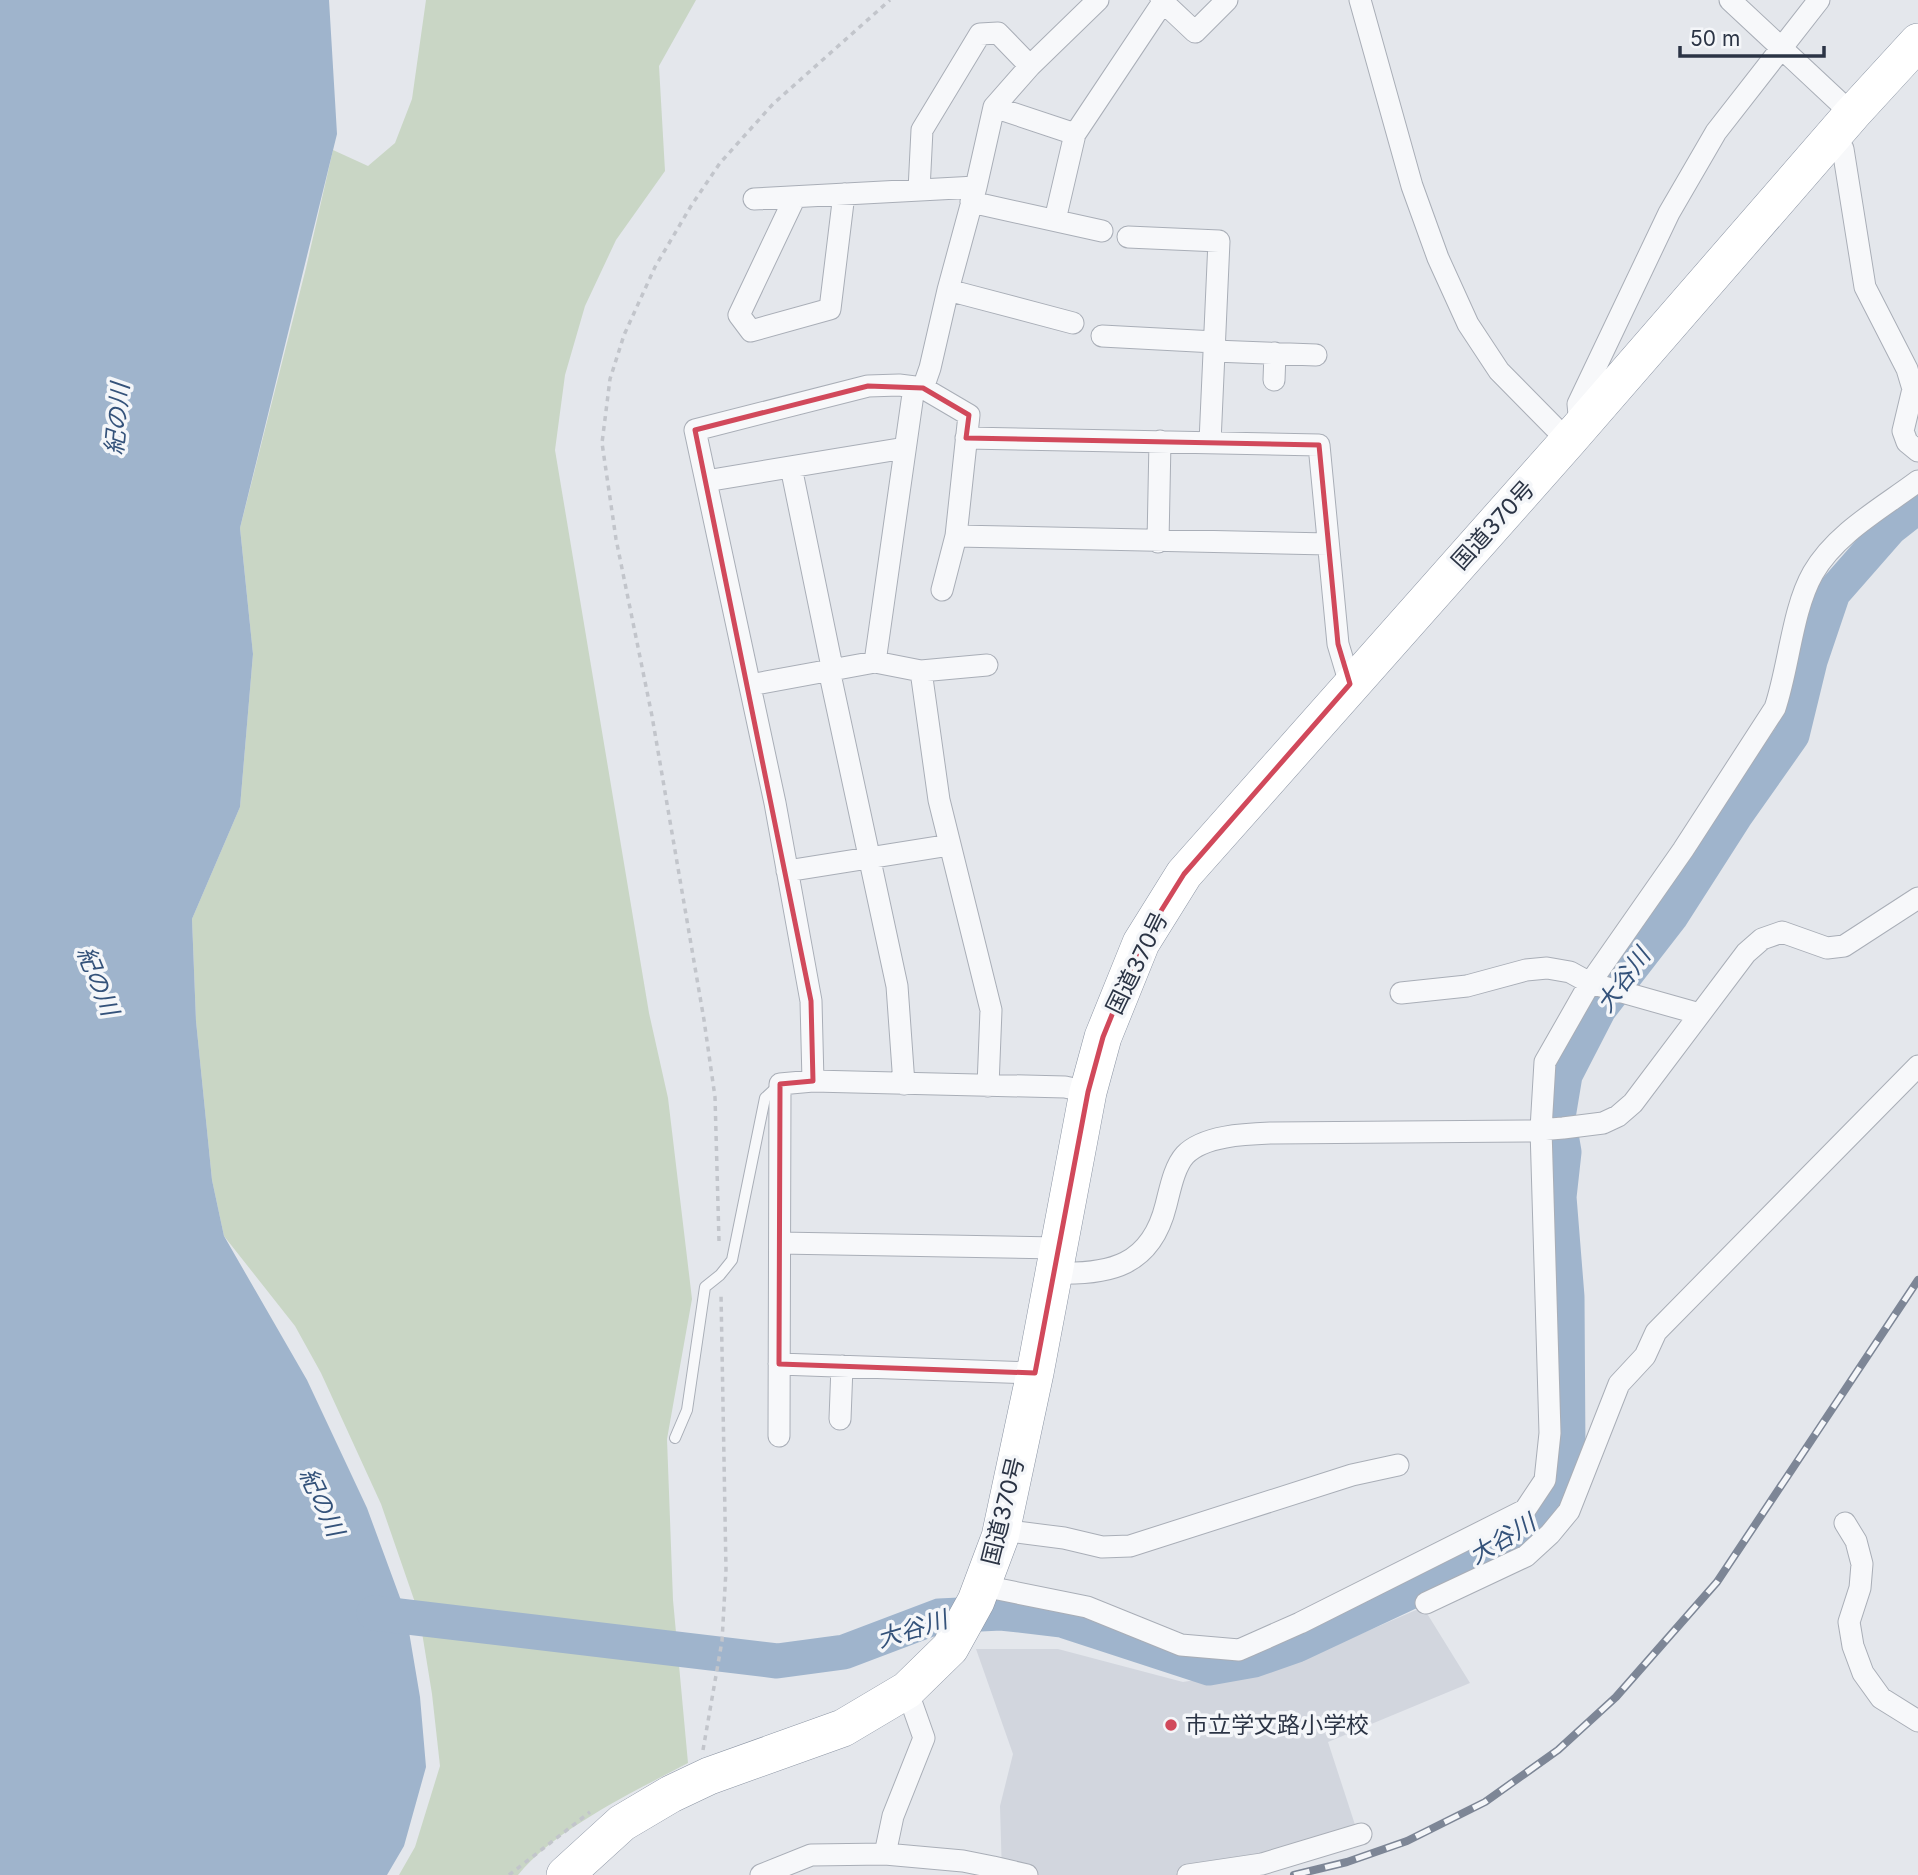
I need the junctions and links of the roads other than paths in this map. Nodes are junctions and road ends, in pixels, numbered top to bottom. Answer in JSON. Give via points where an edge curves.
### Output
{"nodes":[{"id":1,"x":1098,"y":0,"type":"edge"},
{"id":2,"x":1227,"y":0,"type":"edge"},
{"id":3,"x":1360,"y":0,"type":"edge"},
{"id":4,"x":1730,"y":0,"type":"edge"},
{"id":5,"x":1819,"y":0,"type":"edge"},
{"id":6,"x":1162,"y":1,"type":"edge"},
{"id":7,"x":1918,"y":42,"type":"edge"},
{"id":8,"x":1782,"y":49,"type":"junction"},
{"id":9,"x":1030,"y":66,"type":"junction"},
{"id":10,"x":994,"y":107,"type":"junction"},
{"id":11,"x":1842,"y":126,"type":"junction"},
{"id":12,"x":1075,"y":134,"type":"junction"},
{"id":13,"x":919,"y":190,"type":"junction"},
{"id":14,"x":844,"y":194,"type":"junction"},
{"id":15,"x":974,"y":195,"type":"junction"},
{"id":16,"x":794,"y":197,"type":"junction"},
{"id":17,"x":754,"y":199,"type":"dead end"},
{"id":18,"x":1055,"y":220,"type":"junction"},
{"id":19,"x":1102,"y":231,"type":"dead end"},
{"id":20,"x":1128,"y":237,"type":"dead end"},
{"id":21,"x":948,"y":289,"type":"junction"},
{"id":22,"x":1073,"y":323,"type":"dead end"},
{"id":23,"x":1102,"y":336,"type":"dead end"},
{"id":24,"x":1214,"y":346,"type":"junction"},
{"id":25,"x":1275,"y":353,"type":"junction"},
{"id":26,"x":1315,"y":355,"type":"dead end"},
{"id":27,"x":1274,"y":380,"type":"dead end"},
{"id":28,"x":918,"y":388,"type":"junction"},
{"id":29,"x":1574,"y":434,"type":"junction"},
{"id":30,"x":967,"y":438,"type":"junction"},
{"id":31,"x":1160,"y":442,"type":"junction"},
{"id":32,"x":1210,"y":442,"type":"junction"},
{"id":33,"x":905,"y":448,"type":"junction"},
{"id":34,"x":1918,"y":451,"type":"edge"},
{"id":35,"x":791,"y":467,"type":"junction"},
{"id":36,"x":706,"y":481,"type":"junction"},
{"id":37,"x":1918,"y":481,"type":"edge"},
{"id":38,"x":956,"y":536,"type":"junction"},
{"id":39,"x":1158,"y":541,"type":"junction"},
{"id":40,"x":1328,"y":544,"type":"junction"},
{"id":41,"x":942,"y":590,"type":"dead end"},
{"id":42,"x":875,"y":662,"type":"junction"},
{"id":43,"x":987,"y":665,"type":"dead end"},
{"id":44,"x":831,"y":670,"type":"junction"},
{"id":45,"x":921,"y":671,"type":"junction"},
{"id":46,"x":1350,"y":684,"type":"junction"},
{"id":47,"x":750,"y":685,"type":"junction"},
{"id":48,"x":950,"y":845,"type":"junction"},
{"id":49,"x":868,"y":858,"type":"junction"},
{"id":50,"x":788,"y":871,"type":"junction"},
{"id":51,"x":1918,"y":898,"type":"edge"},
{"id":52,"x":1590,"y":983,"type":"junction"},
{"id":53,"x":1401,"y":993,"type":"dead end"},
{"id":54,"x":1700,"y":1014,"type":"junction"},
{"id":55,"x":1918,"y":1066,"type":"edge"},
{"id":56,"x":813,"y":1081,"type":"junction"},
{"id":57,"x":780,"y":1084,"type":"junction"},
{"id":58,"x":904,"y":1084,"type":"junction"},
{"id":59,"x":988,"y":1086,"type":"junction"},
{"id":60,"x":1088,"y":1092,"type":"junction"},
{"id":61,"x":1541,"y":1129,"type":"junction"},
{"id":62,"x":780,"y":1243,"type":"junction"},
{"id":63,"x":1056,"y":1260,"type":"junction"},
{"id":64,"x":779,"y":1364,"type":"junction"},
{"id":65,"x":842,"y":1366,"type":"junction"},
{"id":66,"x":1035,"y":1373,"type":"junction"},
{"id":67,"x":840,"y":1419,"type":"dead end"},
{"id":68,"x":779,"y":1436,"type":"dead end"},
{"id":69,"x":675,"y":1438,"type":"dead end"},
{"id":70,"x":1398,"y":1465,"type":"dead end"},
{"id":71,"x":1845,"y":1523,"type":"dead end"},
{"id":72,"x":1001,"y":1530,"type":"junction"},
{"id":73,"x":979,"y":1594,"type":"junction"},
{"id":74,"x":1426,"y":1603,"type":"dead end"},
{"id":75,"x":907,"y":1690,"type":"junction"},
{"id":76,"x":1918,"y":1721,"type":"edge"},
{"id":77,"x":1361,"y":1834,"type":"dead end"},
{"id":78,"x":885,"y":1854,"type":"junction"},
{"id":79,"x":994,"y":1871,"type":"edge"},
{"id":80,"x":565,"y":1875,"type":"edge"},
{"id":81,"x":761,"y":1875,"type":"edge"},
{"id":82,"x":1027,"y":1875,"type":"edge"},
{"id":83,"x":1188,"y":1875,"type":"edge"}],
"edges":[{"from":1,"to":9,"type":"street"},
{"from":2,"to":6,"type":"street","via":[[1195,32]]},
{"from":3,"to":29,"type":"street","via":[[1412,186],[1468,324],[1500,371]]},
{"from":4,"to":8,"type":"street"},
{"from":5,"to":8,"type":"street"},
{"from":6,"to":12,"type":"street"},
{"from":7,"to":11,"type":"highway","name":"国道370号"},
{"from":8,"to":11,"type":"street"},
{"from":8,"to":29,"type":"street","via":[[1716,132],[1669,213],[1578,404]]},
{"from":9,"to":10,"type":"street"},
{"from":9,"to":13,"type":"street","via":[[998,33],[980,34],[922,130]]},
{"from":10,"to":12,"type":"street"},
{"from":10,"to":15,"type":"street"},
{"from":11,"to":29,"type":"highway","name":"国道370号"},
{"from":11,"to":34,"type":"street","via":[[1865,287],[1907,369],[1913,389],[1903,431]]},
{"from":12,"to":18,"type":"street"},
{"from":13,"to":14,"type":"street"},
{"from":13,"to":15,"type":"street"},
{"from":14,"to":16,"type":"street"},
{"from":14,"to":16,"type":"street","via":[[830,309],[751,331],[738,315]]},
{"from":15,"to":18,"type":"street"},
{"from":15,"to":21,"type":"street"},
{"from":16,"to":17,"type":"street"},
{"from":18,"to":19,"type":"street"},
{"from":20,"to":24,"type":"street","via":[[1219,241]]},
{"from":21,"to":22,"type":"street"},
{"from":21,"to":28,"type":"street","via":[[930,368]]},
{"from":23,"to":24,"type":"street"},
{"from":24,"to":25,"type":"street"},
{"from":24,"to":32,"type":"street"},
{"from":25,"to":26,"type":"street"},
{"from":25,"to":27,"type":"street"},
{"from":28,"to":30,"type":"street","via":[[969,415]]},
{"from":28,"to":33,"type":"street"},
{"from":28,"to":36,"type":"street","via":[[868,386],[695,430]]},
{"from":29,"to":46,"type":"highway","name":"国道370号"},
{"from":30,"to":31,"type":"street"},
{"from":30,"to":38,"type":"street"},
{"from":31,"to":32,"type":"street"},
{"from":31,"to":39,"type":"street"},
{"from":32,"to":40,"type":"street","via":[[1319,444]]},
{"from":33,"to":35,"type":"street"},
{"from":33,"to":42,"type":"street"},
{"from":35,"to":36,"type":"street"},
{"from":35,"to":44,"type":"street"},
{"from":36,"to":47,"type":"street"},
{"from":37,"to":52,"type":"street","via":[[1858,524],[1812,574],[1775,708]]},
{"from":38,"to":39,"type":"street"},
{"from":38,"to":41,"type":"street"},
{"from":39,"to":40,"type":"street"},
{"from":40,"to":46,"type":"street","via":[[1339,644]]},
{"from":42,"to":44,"type":"street"},
{"from":42,"to":45,"type":"street"},
{"from":43,"to":45,"type":"street"},
{"from":44,"to":47,"type":"street"},
{"from":44,"to":49,"type":"street"},
{"from":45,"to":48,"type":"street"},
{"from":46,"to":60,"type":"highway","name":"国道370号","via":[[1184,874],[1141,943],[1102,1037]]},
{"from":47,"to":50,"type":"street"},
{"from":48,"to":49,"type":"street"},
{"from":48,"to":59,"type":"street","via":[[990,1010]]},
{"from":49,"to":50,"type":"street"},
{"from":49,"to":58,"type":"street","via":[[897,986]]},
{"from":50,"to":56,"type":"street","via":[[811,1001]]},
{"from":51,"to":54,"type":"street","via":[[1844,946],[1827,948],[1782,932],[1762,939]]},
{"from":52,"to":53,"type":"street","via":[[1570,971],[1547,968],[1467,986]]},
{"from":52,"to":54,"type":"street"},
{"from":52,"to":61,"type":"street","via":[[1545,1062]]},
{"from":54,"to":61,"type":"street","via":[[1633,1104],[1618,1116],[1602,1123]]},
{"from":55,"to":74,"type":"street","via":[[1656,1332],[1645,1356],[1619,1384],[1569,1511],[1550,1534],[1526,1556]]},
{"from":56,"to":57,"type":"street"},
{"from":56,"to":58,"type":"street"},
{"from":57,"to":62,"type":"street"},
{"from":57,"to":69,"type":"lane","via":[[765,1098],[732,1260],[705,1287],[687,1410]]},
{"from":58,"to":59,"type":"street"},
{"from":59,"to":60,"type":"street","via":[[1065,1087]]},
{"from":60,"to":63,"type":"highway","name":"国道370号"},
{"from":61,"to":63,"type":"street","via":[[1273,1133],[1217,1140],[1199,1145],[1185,1156],[1172,1181],[1164,1215],[1142,1253],[1124,1264],[1095,1271]]},
{"from":61,"to":73,"type":"street","via":[[1550,1433],[1545,1480],[1525,1510],[1239,1650],[1181,1646],[1087,1607]]},
{"from":62,"to":63,"type":"street"},
{"from":62,"to":64,"type":"street"},
{"from":63,"to":66,"type":"highway","name":"国道370号"},
{"from":64,"to":65,"type":"street"},
{"from":64,"to":68,"type":"street"},
{"from":65,"to":66,"type":"street"},
{"from":65,"to":67,"type":"street"},
{"from":66,"to":72,"type":"highway","name":"国道370号"},
{"from":70,"to":72,"type":"street","via":[[1352,1475],[1130,1546],[1102,1547]]},
{"from":71,"to":76,"type":"street","via":[[1856,1541],[1861,1564],[1860,1588],[1849,1622],[1853,1646],[1863,1673],[1881,1698]]},
{"from":72,"to":73,"type":"highway","name":"国道370号"},
{"from":73,"to":75,"type":"highway","name":"国道370号","via":[[950,1648]]},
{"from":75,"to":78,"type":"street","via":[[924,1738],[893,1816]]},
{"from":75,"to":80,"type":"highway","name":"国道370号","via":[[843,1727],[671,1794],[622,1823]]},
{"from":77,"to":83,"type":"street","via":[[1262,1864]]},
{"from":78,"to":79,"type":"street","via":[[963,1861]]},
{"from":78,"to":81,"type":"street","via":[[811,1854]]},
{"from":79,"to":82,"type":"street"}]}
